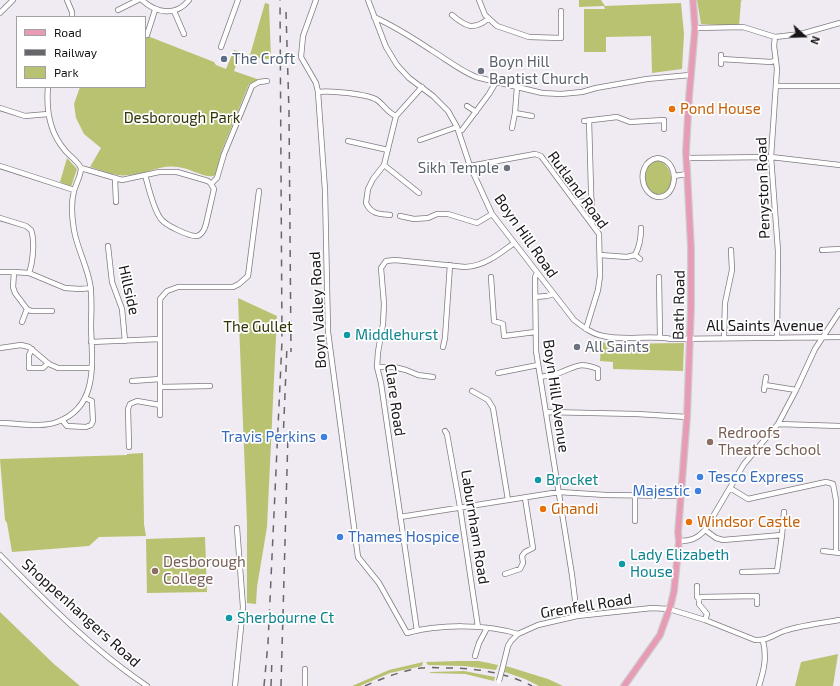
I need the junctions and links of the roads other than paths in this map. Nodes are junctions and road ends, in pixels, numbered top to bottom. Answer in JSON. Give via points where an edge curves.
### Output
{"nodes":[{"id":1,"x":13,"y":0,"type":"edge"},
{"id":2,"x":76,"y":0,"type":"edge"},
{"id":3,"x":138,"y":0,"type":"edge"},
{"id":4,"x":142,"y":0,"type":"edge"},
{"id":5,"x":189,"y":0,"type":"edge"},
{"id":6,"x":238,"y":0,"type":"edge"},
{"id":7,"x":316,"y":0,"type":"edge"},
{"id":8,"x":368,"y":0,"type":"edge"},
{"id":9,"x":479,"y":0,"type":"edge"},
{"id":10,"x":693,"y":0,"type":"edge"},
{"id":11,"x":68,"y":1,"type":"edge"},
{"id":12,"x":118,"y":10,"type":"dead end"},
{"id":13,"x":156,"y":10,"type":"junction"},
{"id":14,"x":174,"y":11,"type":"junction"},
{"id":15,"x":561,"y":11,"type":"dead end"},
{"id":16,"x":0,"y":13,"type":"edge"},
{"id":17,"x":452,"y":15,"type":"dead end"},
{"id":18,"x":72,"y":16,"type":"edge"},
{"id":19,"x":374,"y":17,"type":"junction"},
{"id":20,"x":488,"y":19,"type":"junction"},
{"id":21,"x":840,"y":23,"type":"edge"},
{"id":22,"x":695,"y":28,"type":"junction"},
{"id":23,"x":184,"y":34,"type":"dead end"},
{"id":24,"x":147,"y":35,"type":"dead end"},
{"id":25,"x":775,"y":37,"type":"junction"},
{"id":26,"x":221,"y":47,"type":"dead end"},
{"id":27,"x":721,"y":59,"type":"dead end"},
{"id":28,"x":776,"y":60,"type":"junction"},
{"id":29,"x":690,"y":75,"type":"junction"},
{"id":30,"x":267,"y":81,"type":"dead end"},
{"id":31,"x":496,"y":82,"type":"junction"},
{"id":32,"x":517,"y":86,"type":"junction"},
{"id":33,"x":776,"y":86,"type":"junction"},
{"id":34,"x":840,"y":86,"type":"edge"},
{"id":35,"x":422,"y":87,"type":"junction"},
{"id":36,"x":48,"y":88,"type":"edge"},
{"id":37,"x":318,"y":92,"type":"junction"},
{"id":38,"x":467,"y":106,"type":"dead end"},
{"id":39,"x":0,"y":108,"type":"edge"},
{"id":40,"x":476,"y":112,"type":"junction"},
{"id":41,"x":515,"y":113,"type":"junction"},
{"id":42,"x":48,"y":114,"type":"junction"},
{"id":43,"x":396,"y":116,"type":"junction"},
{"id":44,"x":532,"y":116,"type":"dead end"},
{"id":45,"x":589,"y":120,"type":"junction"},
{"id":46,"x":584,"y":121,"type":"dead end"},
{"id":47,"x":457,"y":127,"type":"junction"},
{"id":48,"x":512,"y":128,"type":"dead end"},
{"id":49,"x":664,"y":129,"type":"dead end"},
{"id":50,"x":462,"y":130,"type":"dead end"},
{"id":51,"x":420,"y":140,"type":"dead end"},
{"id":52,"x":348,"y":141,"type":"dead end"},
{"id":53,"x":388,"y":150,"type":"junction"},
{"id":54,"x":771,"y":157,"type":"junction"},
{"id":55,"x":687,"y":158,"type":"junction"},
{"id":56,"x":384,"y":165,"type":"junction"},
{"id":57,"x":840,"y":165,"type":"edge"},
{"id":58,"x":0,"y":166,"type":"edge"},
{"id":59,"x":470,"y":166,"type":"junction"},
{"id":60,"x":81,"y":168,"type":"junction"},
{"id":61,"x":687,"y":174,"type":"junction"},
{"id":62,"x":145,"y":175,"type":"junction"},
{"id":63,"x":674,"y":176,"type":"junction"},
{"id":64,"x":116,"y":179,"type":"junction"},
{"id":65,"x":211,"y":184,"type":"junction"},
{"id":66,"x":74,"y":190,"type":"junction"},
{"id":67,"x":259,"y":191,"type":"dead end"},
{"id":68,"x":419,"y":193,"type":"dead end"},
{"id":69,"x":592,"y":201,"type":"junction"},
{"id":70,"x":116,"y":202,"type":"dead end"},
{"id":71,"x":575,"y":202,"type":"junction"},
{"id":72,"x":492,"y":214,"type":"junction"},
{"id":73,"x":390,"y":215,"type":"dead end"},
{"id":74,"x":400,"y":216,"type":"dead end"},
{"id":75,"x":0,"y":218,"type":"edge"},
{"id":76,"x":592,"y":224,"type":"junction"},
{"id":77,"x":641,"y":228,"type":"dead end"},
{"id":78,"x":514,"y":243,"type":"junction"},
{"id":79,"x":108,"y":246,"type":"dead end"},
{"id":80,"x":840,"y":249,"type":"edge"},
{"id":81,"x":731,"y":250,"type":"dead end"},
{"id":82,"x":822,"y":250,"type":"dead end"},
{"id":83,"x":600,"y":255,"type":"junction"},
{"id":84,"x":635,"y":255,"type":"junction"},
{"id":85,"x":640,"y":259,"type":"dead end"},
{"id":86,"x":450,"y":265,"type":"junction"},
{"id":87,"x":0,"y":272,"type":"edge"},
{"id":88,"x":14,"y":272,"type":"junction"},
{"id":89,"x":29,"y":273,"type":"junction"},
{"id":90,"x":537,"y":273,"type":"junction"},
{"id":91,"x":491,"y":277,"type":"dead end"},
{"id":92,"x":659,"y":278,"type":"dead end"},
{"id":93,"x":91,"y":288,"type":"junction"},
{"id":94,"x":553,"y":294,"type":"junction"},
{"id":95,"x":535,"y":297,"type":"junction"},
{"id":96,"x":27,"y":309,"type":"junction"},
{"id":97,"x":52,"y":311,"type":"dead end"},
{"id":98,"x":840,"y":311,"type":"edge"},
{"id":99,"x":22,"y":322,"type":"dead end"},
{"id":100,"x":586,"y":329,"type":"junction"},
{"id":101,"x":535,"y":332,"type":"junction"},
{"id":102,"x":660,"y":337,"type":"junction"},
{"id":103,"x":840,"y":337,"type":"edge"},
{"id":104,"x":724,"y":338,"type":"junction"},
{"id":105,"x":777,"y":338,"type":"junction"},
{"id":106,"x":822,"y":338,"type":"junction"},
{"id":107,"x":690,"y":339,"type":"junction"},
{"id":108,"x":160,"y":340,"type":"junction"},
{"id":109,"x":125,"y":341,"type":"junction"},
{"id":110,"x":91,"y":342,"type":"junction"},
{"id":111,"x":443,"y":347,"type":"dead end"},
{"id":112,"x":0,"y":348,"type":"edge"},
{"id":113,"x":32,"y":349,"type":"junction"},
{"id":114,"x":48,"y":363,"type":"junction"},
{"id":115,"x":538,"y":365,"type":"junction"},
{"id":116,"x":377,"y":367,"type":"junction"},
{"id":117,"x":92,"y":368,"type":"junction"},
{"id":118,"x":498,"y":373,"type":"dead end"},
{"id":119,"x":433,"y":377,"type":"dead end"},
{"id":120,"x":540,"y":377,"type":"junction"},
{"id":121,"x":766,"y":377,"type":"dead end"},
{"id":122,"x":598,"y":378,"type":"dead end"},
{"id":123,"x":160,"y":379,"type":"junction"},
{"id":124,"x":132,"y":381,"type":"dead end"},
{"id":125,"x":210,"y":386,"type":"dead end"},
{"id":126,"x":160,"y":387,"type":"junction"},
{"id":127,"x":796,"y":390,"type":"junction"},
{"id":128,"x":472,"y":391,"type":"dead end"},
{"id":129,"x":85,"y":398,"type":"junction"},
{"id":130,"x":160,"y":405,"type":"junction"},
{"id":131,"x":546,"y":412,"type":"junction"},
{"id":132,"x":160,"y":415,"type":"dead end"},
{"id":133,"x":687,"y":417,"type":"junction"},
{"id":134,"x":62,"y":420,"type":"junction"},
{"id":135,"x":0,"y":422,"type":"edge"},
{"id":136,"x":778,"y":424,"type":"junction"},
{"id":137,"x":840,"y":426,"type":"edge"},
{"id":138,"x":445,"y":431,"type":"dead end"},
{"id":139,"x":129,"y":447,"type":"dead end"},
{"id":140,"x":730,"y":488,"type":"junction"},
{"id":141,"x":559,"y":492,"type":"junction"},
{"id":142,"x":634,"y":496,"type":"junction"},
{"id":143,"x":680,"y":496,"type":"junction"},
{"id":144,"x":525,"y":498,"type":"junction"},
{"id":145,"x":508,"y":500,"type":"junction"},
{"id":146,"x":460,"y":507,"type":"junction"},
{"id":147,"x":784,"y":512,"type":"dead end"},
{"id":148,"x":400,"y":517,"type":"junction"},
{"id":149,"x":635,"y":521,"type":"dead end"},
{"id":150,"x":237,"y":528,"type":"dead end"},
{"id":151,"x":705,"y":530,"type":"junction"},
{"id":152,"x":839,"y":530,"type":"edge"},
{"id":153,"x":782,"y":535,"type":"junction"},
{"id":154,"x":679,"y":541,"type":"junction"},
{"id":155,"x":823,"y":551,"type":"dead end"},
{"id":156,"x":838,"y":552,"type":"edge"},
{"id":157,"x":0,"y":554,"type":"edge"},
{"id":158,"x":742,"y":572,"type":"dead end"},
{"id":159,"x":505,"y":574,"type":"dead end"},
{"id":160,"x":697,"y":586,"type":"dead end"},
{"id":161,"x":699,"y":599,"type":"junction"},
{"id":162,"x":757,"y":604,"type":"dead end"},
{"id":163,"x":669,"y":609,"type":"junction"},
{"id":164,"x":577,"y":616,"type":"junction"},
{"id":165,"x":705,"y":620,"type":"junction"},
{"id":166,"x":840,"y":620,"type":"edge"},
{"id":167,"x":478,"y":627,"type":"junction"},
{"id":168,"x":488,"y":628,"type":"junction"},
{"id":169,"x":416,"y":631,"type":"junction"},
{"id":170,"x":518,"y":634,"type":"junction"},
{"id":171,"x":763,"y":640,"type":"junction"},
{"id":172,"x":475,"y":656,"type":"dead end"},
{"id":173,"x":305,"y":668,"type":"dead end"},
{"id":174,"x":498,"y":683,"type":"edge"},
{"id":175,"x":147,"y":686,"type":"edge"},
{"id":176,"x":234,"y":686,"type":"edge"},
{"id":177,"x":305,"y":686,"type":"edge"},
{"id":178,"x":624,"y":686,"type":"edge"},
{"id":179,"x":759,"y":686,"type":"edge"}],
"edges":[{"from":1,"to":16,"type":"street"},
{"from":2,"to":11,"type":"street"},
{"from":3,"to":12,"type":"street"},
{"from":4,"to":13,"type":"street"},
{"from":5,"to":14,"type":"street"},
{"from":6,"to":26,"type":"street"},
{"from":7,"to":37,"type":"street","name":"Boyn Valley Road","via":[[303,36],[301,57],[316,83]]},
{"from":8,"to":19,"type":"street","name":"Boyn Hill Road"},
{"from":9,"to":20,"type":"street"},
{"from":10,"to":22,"type":"main road","name":"Bath Road"},
{"from":11,"to":18,"type":"street"},
{"from":13,"to":14,"type":"street"},
{"from":13,"to":24,"type":"street"},
{"from":14,"to":23,"type":"street"},
{"from":15,"to":20,"type":"street","via":[[561,38],[529,37],[500,27]]},
{"from":17,"to":20,"type":"street","via":[[470,26]]},
{"from":19,"to":31,"type":"street","via":[[418,41],[458,68],[476,77]]},
{"from":19,"to":35,"type":"street","name":"Boyn Hill Road","via":[[397,65]]},
{"from":21,"to":25,"type":"street","via":[[801,34]]},
{"from":22,"to":25,"type":"street","via":[[743,28]]},
{"from":22,"to":29,"type":"main road","name":"Bath Road"},
{"from":25,"to":28,"type":"street","name":"Penyston Road"},
{"from":27,"to":28,"type":"street","via":[[771,62]]},
{"from":28,"to":33,"type":"street","name":"Penyston Road"},
{"from":29,"to":32,"type":"street","via":[[640,80],[572,94],[542,93]]},
{"from":29,"to":55,"type":"main road","name":"Bath Road"},
{"from":30,"to":65,"type":"street","via":[[252,86],[217,178]]},
{"from":31,"to":32,"type":"street"},
{"from":31,"to":40,"type":"street"},
{"from":32,"to":41,"type":"street"},
{"from":33,"to":34,"type":"street"},
{"from":33,"to":54,"type":"street","name":"Penyston Road"},
{"from":35,"to":43,"type":"street"},
{"from":35,"to":47,"type":"street","name":"Boyn Hill Road","via":[[448,111]]},
{"from":36,"to":42,"type":"street"},
{"from":37,"to":43,"type":"street","via":[[326,90],[371,98]]},
{"from":37,"to":169,"type":"street","name":"Boyn Valley Road","via":[[325,190],[328,332],[358,557],[379,583],[407,633]]},
{"from":38,"to":40,"type":"street"},
{"from":39,"to":42,"type":"street","via":[[25,116]]},
{"from":40,"to":50,"type":"street"},
{"from":41,"to":44,"type":"street"},
{"from":41,"to":48,"type":"street"},
{"from":42,"to":60,"type":"street","via":[[55,137]]},
{"from":43,"to":53,"type":"street"},
{"from":45,"to":46,"type":"street"},
{"from":45,"to":49,"type":"street","via":[[617,117],[630,122],[664,120]]},
{"from":45,"to":69,"type":"street"},
{"from":47,"to":51,"type":"street"},
{"from":47,"to":59,"type":"street","name":"Boyn Hill Road"},
{"from":52,"to":53,"type":"street"},
{"from":53,"to":56,"type":"street"},
{"from":54,"to":55,"type":"street"},
{"from":54,"to":57,"type":"street"},
{"from":54,"to":105,"type":"street","name":"Penyston Road","via":[[778,251]]},
{"from":55,"to":61,"type":"main road","name":"Bath Road"},
{"from":56,"to":68,"type":"street"},
{"from":56,"to":73,"type":"street","via":[[368,189],[366,203],[375,214]]},
{"from":58,"to":66,"type":"street"},
{"from":59,"to":71,"type":"street","name":"Rutland Road","via":[[535,154],[541,156]]},
{"from":59,"to":72,"type":"street","name":"Boyn Hill Road"},
{"from":60,"to":64,"type":"street"},
{"from":60,"to":66,"type":"street"},
{"from":61,"to":63,"type":"street"},
{"from":61,"to":107,"type":"main road","name":"Bath Road","via":[[691,248]]},
{"from":62,"to":64,"type":"street"},
{"from":62,"to":65,"type":"street","via":[[177,172]]},
{"from":62,"to":65,"type":"street","via":[[161,220],[168,226],[197,236],[205,229],[214,189]]},
{"from":63,"to":63,"type":"street","via":[[666,161],[658,158],[648,162],[643,182],[646,190],[660,197],[672,186]]},
{"from":64,"to":70,"type":"street"},
{"from":66,"to":93,"type":"street","via":[[74,230]]},
{"from":67,"to":108,"type":"street","via":[[248,276],[233,287],[178,287],[167,291],[160,299]]},
{"from":69,"to":71,"type":"street"},
{"from":69,"to":76,"type":"street"},
{"from":71,"to":76,"type":"street","name":"Rutland Road"},
{"from":72,"to":74,"type":"street","via":[[477,223],[448,214],[414,219]]},
{"from":72,"to":78,"type":"street","name":"Boyn Hill Road"},
{"from":75,"to":89,"type":"street","via":[[31,230],[32,263]]},
{"from":76,"to":83,"type":"street","name":"Rutland Road","via":[[599,234]]},
{"from":77,"to":84,"type":"street"},
{"from":78,"to":86,"type":"street","name":"Clare Road","via":[[492,260],[477,266]]},
{"from":78,"to":90,"type":"street","name":"Boyn Hill Road"},
{"from":79,"to":109,"type":"street","name":"Hillside","via":[[112,282],[122,309]]},
{"from":80,"to":82,"type":"street"},
{"from":81,"to":104,"type":"street","via":[[732,270],[725,303]]},
{"from":83,"to":84,"type":"street"},
{"from":83,"to":100,"type":"street","name":"Rutland Road","via":[[598,290]]},
{"from":84,"to":85,"type":"street"},
{"from":86,"to":111,"type":"street"},
{"from":86,"to":116,"type":"street","name":"Clare Road","via":[[395,260],[383,264],[381,268],[384,304]]},
{"from":87,"to":88,"type":"street"},
{"from":88,"to":89,"type":"street"},
{"from":88,"to":96,"type":"street","via":[[13,287]]},
{"from":89,"to":93,"type":"street","via":[[65,288]]},
{"from":90,"to":94,"type":"street","name":"Boyn Hill Road"},
{"from":90,"to":95,"type":"street","name":"Boyn Hill Avenue"},
{"from":91,"to":101,"type":"street","via":[[494,321],[503,324],[504,336]]},
{"from":92,"to":102,"type":"street"},
{"from":93,"to":110,"type":"street"},
{"from":94,"to":95,"type":"street"},
{"from":94,"to":100,"type":"street","name":"Boyn Hill Road","via":[[574,320]]},
{"from":95,"to":101,"type":"street","name":"Boyn Hill Avenue"},
{"from":96,"to":97,"type":"street","via":[[45,314]]},
{"from":96,"to":99,"type":"street"},
{"from":98,"to":106,"type":"street"},
{"from":100,"to":102,"type":"street","name":"Boyn Hill Road","via":[[613,338]]},
{"from":101,"to":115,"type":"street","name":"Boyn Hill Avenue"},
{"from":102,"to":107,"type":"street","name":"Boyn Hill Road"},
{"from":103,"to":106,"type":"street","name":"All Saints Avenue"},
{"from":104,"to":105,"type":"street","name":"All Saints Avenue"},
{"from":104,"to":107,"type":"street","name":"All Saints Avenue"},
{"from":105,"to":106,"type":"street","name":"All Saints Avenue"},
{"from":106,"to":127,"type":"street","via":[[808,361]]},
{"from":107,"to":133,"type":"main road","name":"Bath Road"},
{"from":108,"to":109,"type":"street"},
{"from":108,"to":123,"type":"street"},
{"from":109,"to":110,"type":"street"},
{"from":110,"to":117,"type":"street"},
{"from":112,"to":113,"type":"street","via":[[21,345]]},
{"from":113,"to":114,"type":"street"},
{"from":113,"to":114,"type":"street","via":[[29,355],[29,368],[43,368]]},
{"from":114,"to":117,"type":"street","via":[[58,368]]},
{"from":115,"to":118,"type":"street"},
{"from":115,"to":120,"type":"street","name":"Boyn Hill Avenue"},
{"from":116,"to":119,"type":"street","via":[[394,366],[418,375]]},
{"from":116,"to":148,"type":"street","name":"Clare Road"},
{"from":117,"to":129,"type":"street"},
{"from":120,"to":122,"type":"street","via":[[584,364],[598,369]]},
{"from":120,"to":131,"type":"street","name":"Boyn Hill Avenue"},
{"from":121,"to":127,"type":"street","via":[[764,388]]},
{"from":123,"to":124,"type":"street"},
{"from":123,"to":126,"type":"street"},
{"from":125,"to":126,"type":"street"},
{"from":126,"to":130,"type":"street"},
{"from":127,"to":136,"type":"street"},
{"from":128,"to":145,"type":"street","via":[[488,400],[493,408],[493,423]]},
{"from":129,"to":134,"type":"street","via":[[76,410]]},
{"from":129,"to":134,"type":"street","via":[[92,401],[91,425],[67,426]]},
{"from":130,"to":132,"type":"street"},
{"from":130,"to":139,"type":"street","via":[[137,401],[130,404]]},
{"from":131,"to":133,"type":"street"},
{"from":131,"to":141,"type":"street","name":"Boyn Hill Avenue"},
{"from":133,"to":143,"type":"main road","name":"Bath Road"},
{"from":134,"to":135,"type":"street","via":[[49,424]]},
{"from":136,"to":137,"type":"street"},
{"from":136,"to":140,"type":"street","via":[[744,464]]},
{"from":138,"to":146,"type":"street","name":"Laburnham Road"},
{"from":140,"to":151,"type":"street"},
{"from":140,"to":152,"type":"street","via":[[748,499],[830,482],[833,484]]},
{"from":141,"to":142,"type":"street"},
{"from":141,"to":144,"type":"street"},
{"from":141,"to":164,"type":"street","name":"Boyn Hill Avenue"},
{"from":142,"to":143,"type":"street"},
{"from":142,"to":149,"type":"street"},
{"from":143,"to":154,"type":"main road","name":"Bath Road"},
{"from":144,"to":145,"type":"street"},
{"from":144,"to":159,"type":"street","via":[[533,550],[525,552],[522,556],[523,563],[520,569]]},
{"from":145,"to":146,"type":"street"},
{"from":146,"to":148,"type":"street"},
{"from":146,"to":167,"type":"street","name":"Laburnham Road"},
{"from":147,"to":153,"type":"street"},
{"from":148,"to":169,"type":"street","name":"Clare Road"},
{"from":150,"to":176,"type":"street","via":[[243,608]]},
{"from":151,"to":153,"type":"street","via":[[723,540]]},
{"from":151,"to":154,"type":"street","via":[[693,540]]},
{"from":152,"to":156,"type":"street"},
{"from":153,"to":158,"type":"street","via":[[777,571]]},
{"from":154,"to":163,"type":"main road","name":"Bath Road","via":[[674,590]]},
{"from":155,"to":156,"type":"street"},
{"from":157,"to":175,"type":"street","name":"Shoppenhangers Road","via":[[65,618],[110,658]]},
{"from":160,"to":161,"type":"street"},
{"from":161,"to":162,"type":"street","via":[[757,596]]},
{"from":161,"to":165,"type":"street","via":[[699,604],[707,614]]},
{"from":163,"to":164,"type":"street","name":"Grenfell Road","via":[[652,608]]},
{"from":163,"to":165,"type":"street","name":"Grenfell Road"},
{"from":163,"to":178,"type":"main road","name":"Bath Road","via":[[660,635]]},
{"from":164,"to":170,"type":"street","name":"Grenfell Road","via":[[538,625]]},
{"from":165,"to":171,"type":"street","name":"Grenfell Road","via":[[755,640]]},
{"from":166,"to":171,"type":"street","via":[[808,624]]},
{"from":167,"to":168,"type":"street"},
{"from":167,"to":169,"type":"street","via":[[439,627]]},
{"from":168,"to":170,"type":"street"},
{"from":168,"to":172,"type":"street"},
{"from":170,"to":174,"type":"street","bridge":true,"via":[[510,641]]},
{"from":171,"to":179,"type":"street","via":[[765,668]]},
{"from":173,"to":177,"type":"street"}]}
